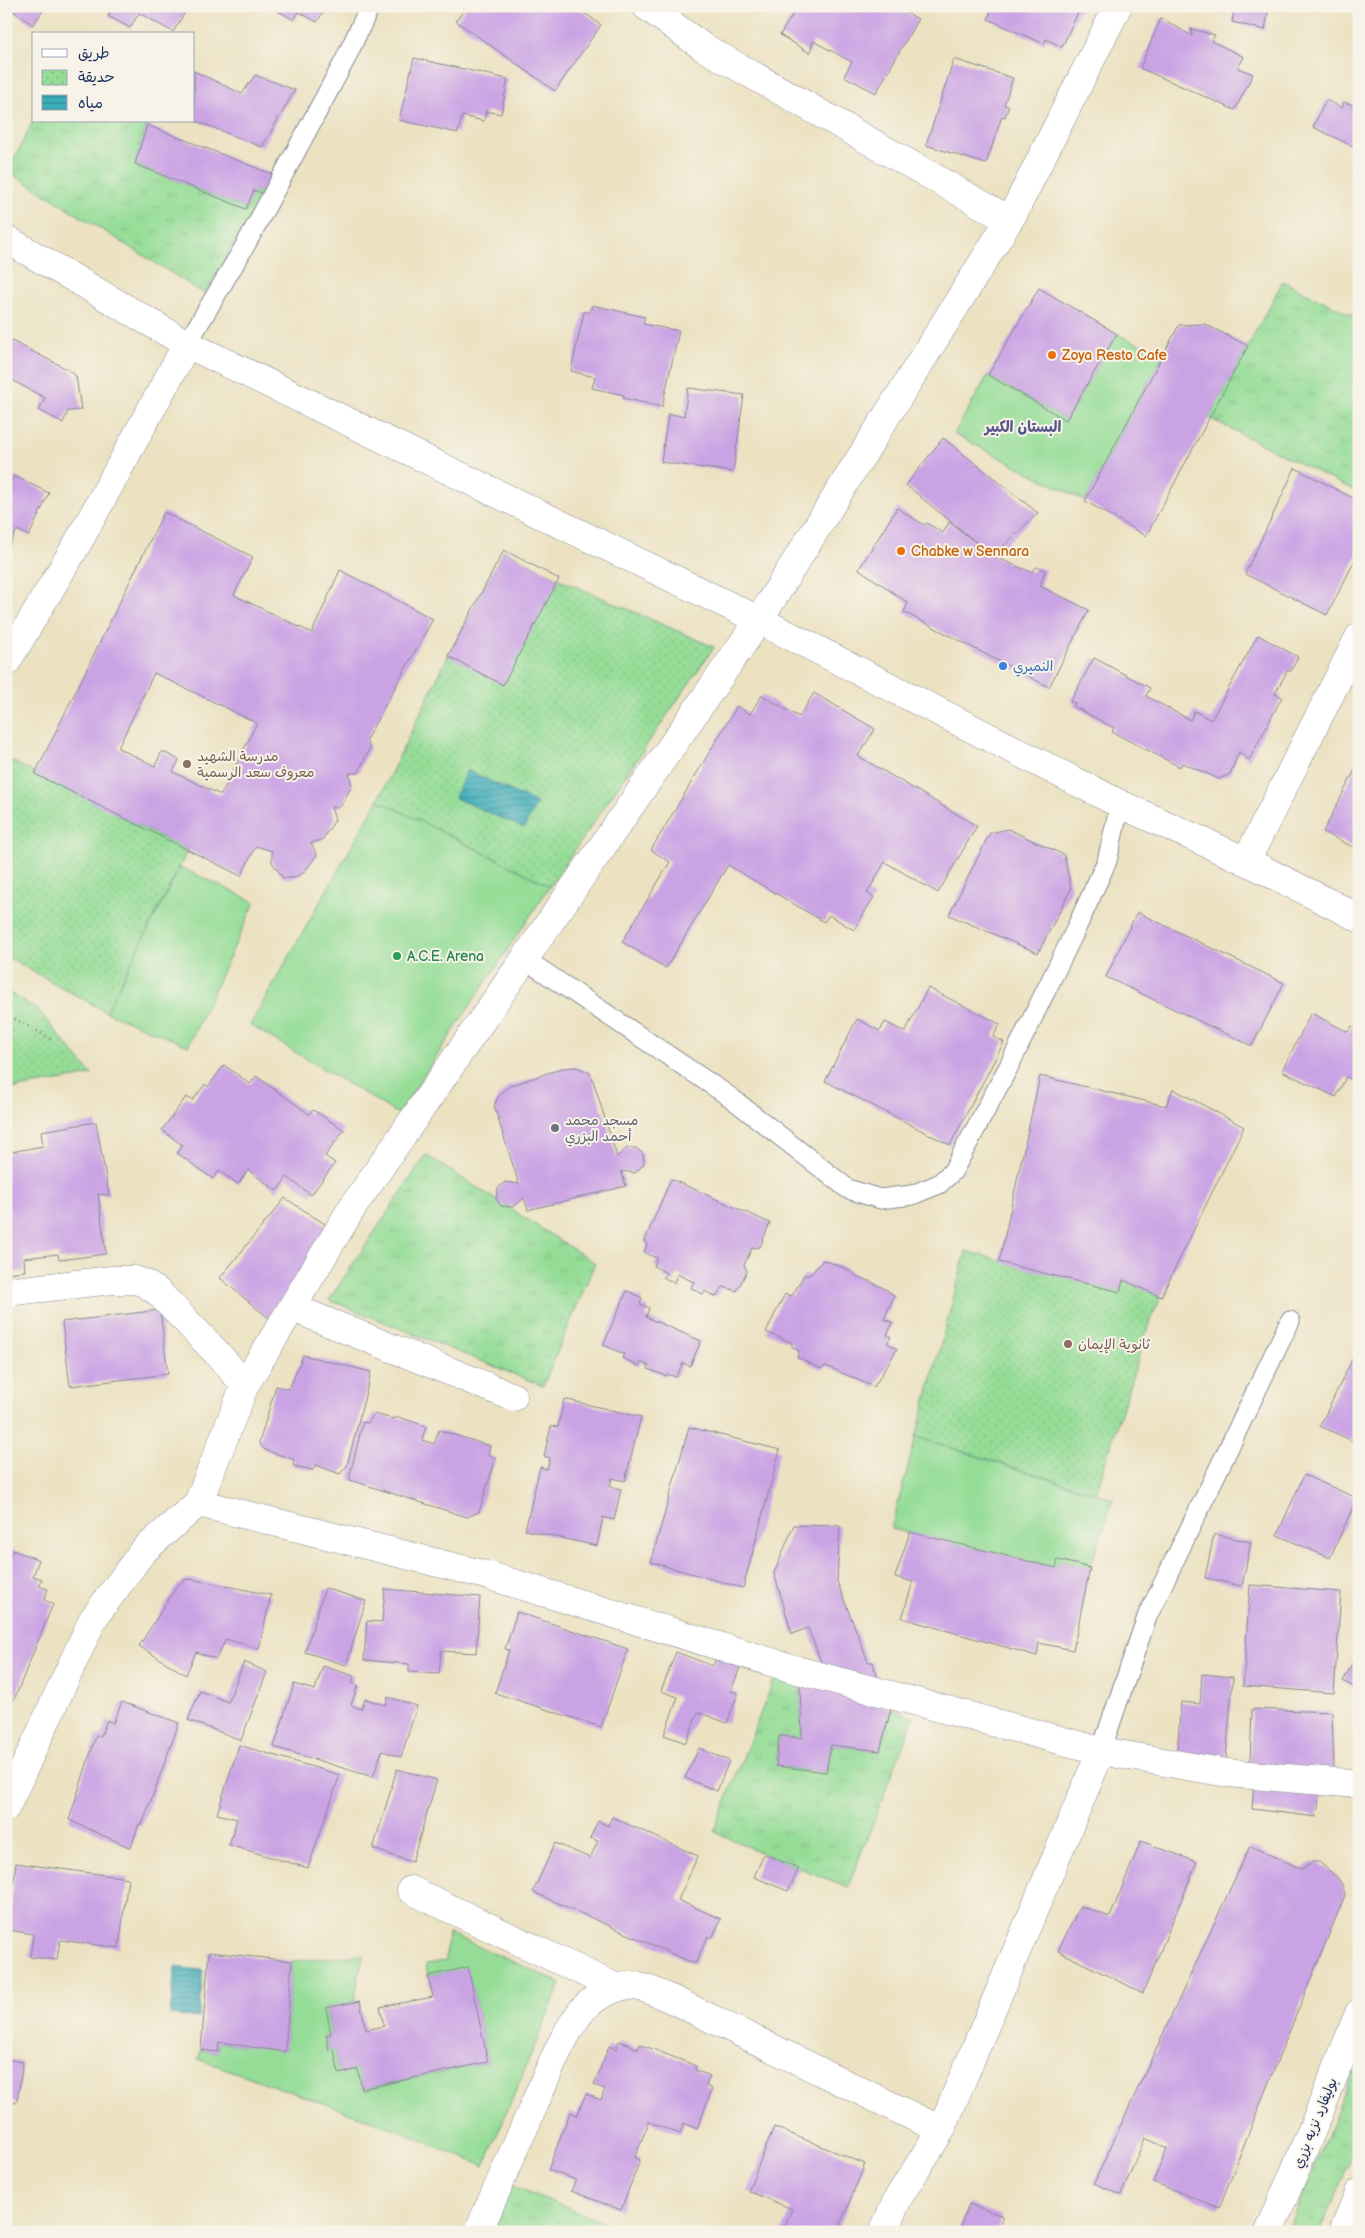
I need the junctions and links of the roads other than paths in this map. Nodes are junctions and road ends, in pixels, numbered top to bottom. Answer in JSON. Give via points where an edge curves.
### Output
{"nodes":[{"id":1,"x":370,"y":6,"type":"edge"},
{"id":2,"x":646,"y":6,"type":"edge"},
{"id":3,"x":1118,"y":6,"type":"edge"},
{"id":4,"x":1009,"y":220,"type":"junction"},
{"id":5,"x":6,"y":239,"type":"edge"},
{"id":6,"x":188,"y":344,"type":"junction"},
{"id":7,"x":759,"y":620,"type":"junction"},
{"id":8,"x":1359,"y":637,"type":"edge"},
{"id":9,"x":6,"y":663,"type":"edge"},
{"id":10,"x":1120,"y":804,"type":"junction"},
{"id":11,"x":1246,"y":861,"type":"junction"},
{"id":12,"x":1359,"y":918,"type":"edge"},
{"id":13,"x":526,"y":960,"type":"junction"},
{"id":14,"x":6,"y":1292,"type":"edge"},
{"id":15,"x":293,"y":1308,"type":"junction"},
{"id":16,"x":1290,"y":1321,"type":"dead end"},
{"id":17,"x":245,"y":1385,"type":"junction"},
{"id":18,"x":513,"y":1397,"type":"dead end"},
{"id":19,"x":198,"y":1504,"type":"junction"},
{"id":20,"x":1101,"y":1751,"type":"junction"},
{"id":21,"x":1359,"y":1784,"type":"edge"},
{"id":22,"x":6,"y":1807,"type":"edge"},
{"id":23,"x":411,"y":1890,"type":"dead end"},
{"id":24,"x":617,"y":1988,"type":"junction"},
{"id":25,"x":1359,"y":2013,"type":"edge"},
{"id":26,"x":941,"y":2130,"type":"junction"},
{"id":27,"x":1359,"y":2193,"type":"edge"},
{"id":28,"x":478,"y":2232,"type":"edge"},
{"id":29,"x":884,"y":2232,"type":"edge"},
{"id":30,"x":1269,"y":2232,"type":"edge"},
{"id":31,"x":1343,"y":2232,"type":"edge"}],
"edges":[{"from":1,"to":6,"type":"lane","via":[[345,60],[246,244]]},
{"from":2,"to":4,"type":"main road","via":[[703,47]]},
{"from":3,"to":4,"type":"main road"},
{"from":4,"to":7,"type":"main road"},
{"from":5,"to":6,"type":"main road"},
{"from":6,"to":7,"type":"main road"},
{"from":6,"to":9,"type":"main road","via":[[80,539]]},
{"from":7,"to":10,"type":"main road"},
{"from":7,"to":13,"type":"main road"},
{"from":8,"to":11,"type":"main road"},
{"from":10,"to":11,"type":"main road"},
{"from":10,"to":13,"type":"lane","via":[[1107,861],[1008,1068],[953,1171],[939,1184],[912,1195],[880,1199],[848,1189],[730,1098]]},
{"from":11,"to":12,"type":"main road"},
{"from":13,"to":15,"type":"main road","via":[[393,1146]]},
{"from":14,"to":17,"type":"main road","via":[[112,1280],[144,1283],[182,1316]]},
{"from":15,"to":17,"type":"main road"},
{"from":15,"to":18,"type":"main road"},
{"from":16,"to":20,"type":"lane","via":[[1146,1618]]},
{"from":17,"to":19,"type":"main road"},
{"from":19,"to":20,"type":"main road","via":[[490,1576],[797,1670]]},
{"from":19,"to":22,"type":"main road","via":[[144,1551],[92,1619]]},
{"from":20,"to":21,"type":"main road","via":[[1226,1773]]},
{"from":20,"to":26,"type":"main road"},
{"from":23,"to":24,"type":"main road"},
{"from":24,"to":26,"type":"main road","via":[[631,1985],[671,1999]]},
{"from":24,"to":28,"type":"main road","via":[[585,2008],[569,2032],[550,2067]]},
{"from":25,"to":30,"type":"main road","name":"بوليفارد نزيه بزري"},
{"from":26,"to":29,"type":"main road","via":[[898,2198]]},
{"from":27,"to":31,"type":"main road"}]}
